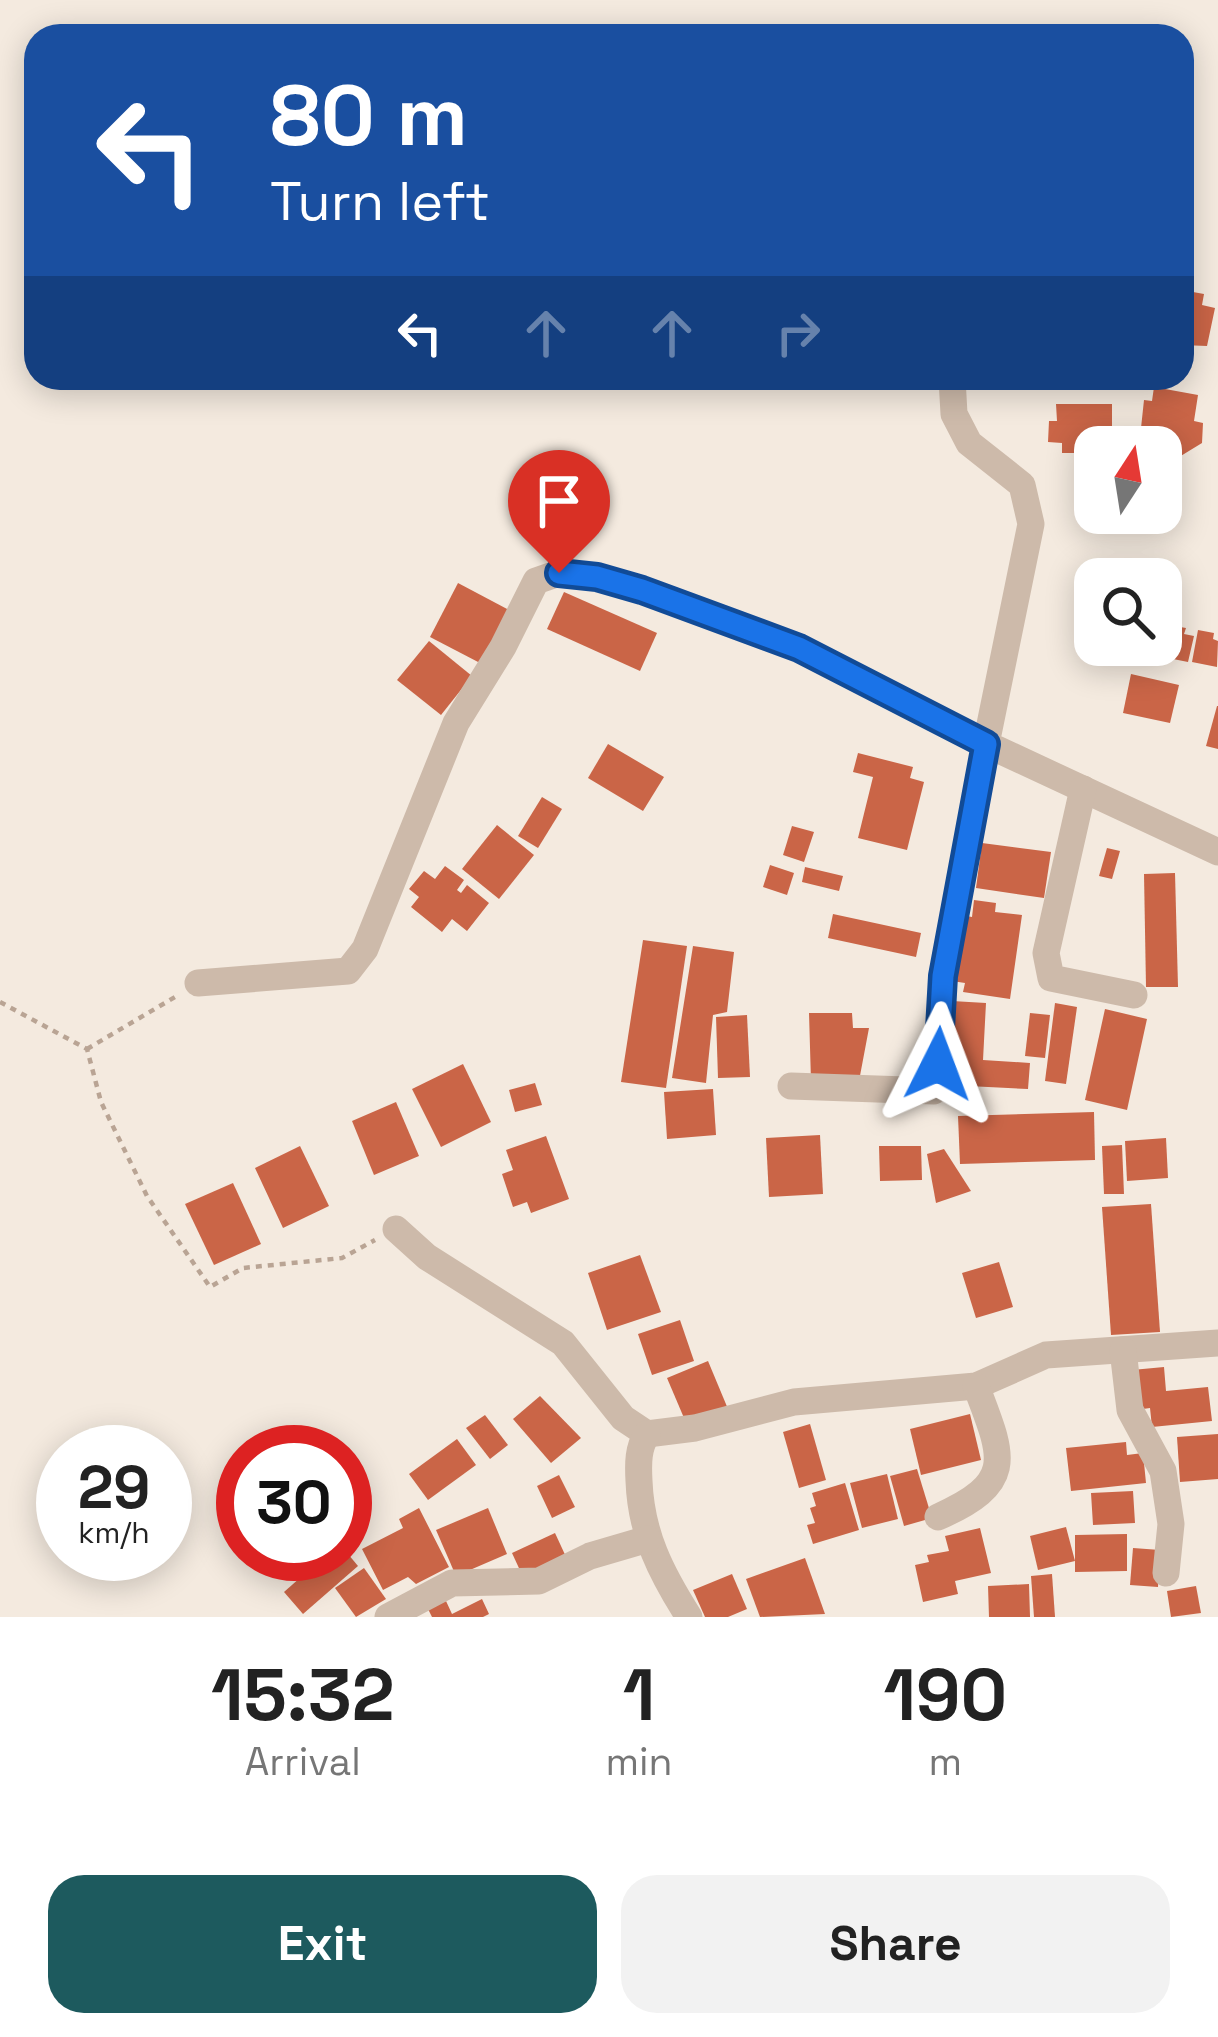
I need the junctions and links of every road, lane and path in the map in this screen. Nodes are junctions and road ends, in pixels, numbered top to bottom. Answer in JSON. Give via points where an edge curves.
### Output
{"nodes":[{"id":1,"x":953,"y":390,"type":"edge"},
{"id":2,"x":986,"y":744,"type":"junction"},
{"id":3,"x":1083,"y":789,"type":"junction"},
{"id":4,"x":1217,"y":850,"type":"edge"},
{"id":5,"x":199,"y":983,"type":"joint"},
{"id":6,"x":1134,"y":995,"type":"dead end"},
{"id":7,"x":0,"y":1002,"type":"edge"},
{"id":8,"x":87,"y":1049,"type":"junction"},
{"id":9,"x":791,"y":1086,"type":"dead end"},
{"id":10,"x":396,"y":1229,"type":"joint"},
{"id":11,"x":1218,"y":1343,"type":"edge"},
{"id":12,"x":1123,"y":1350,"type":"junction"},
{"id":13,"x":976,"y":1386,"type":"junction"},
{"id":14,"x":647,"y":1434,"type":"junction"},
{"id":15,"x":938,"y":1517,"type":"dead end"},
{"id":16,"x":648,"y":1539,"type":"junction"},
{"id":17,"x":1166,"y":1573,"type":"dead end"},
{"id":18,"x":388,"y":1617,"type":"edge"},
{"id":19,"x":689,"y":1617,"type":"edge"}],
"edges":[{"from":1,"to":2,"type":"street","via":[[969,443],[1022,485],[1031,524]]},
{"from":2,"to":3,"type":"street"},
{"from":2,"to":5,"type":"street","via":[[799,648],[642,590],[559,573],[536,581],[456,723],[365,949],[348,971]]},
{"from":2,"to":9,"type":"street","via":[[943,976],[934,1091]]},
{"from":3,"to":4,"type":"street"},
{"from":3,"to":6,"type":"street","via":[[1046,953],[1051,978]]},
{"from":5,"to":8,"type":"path"},
{"from":7,"to":8,"type":"path"},
{"from":8,"to":10,"type":"path","via":[[101,1102],[147,1196],[210,1286],[243,1268],[342,1258]]},
{"from":10,"to":14,"type":"street","via":[[563,1343],[623,1418]]},
{"from":11,"to":12,"type":"street"},
{"from":12,"to":13,"type":"street","via":[[1046,1355]]},
{"from":12,"to":17,"type":"street","via":[[1130,1410],[1163,1472],[1171,1524]]},
{"from":13,"to":14,"type":"street","via":[[794,1402]]},
{"from":13,"to":15,"type":"street","via":[[1000,1448],[993,1478],[970,1503]]},
{"from":14,"to":16,"type":"street","via":[[638,1459]]},
{"from":16,"to":18,"type":"street","via":[[539,1581],[452,1583]]},
{"from":16,"to":19,"type":"street"}]}
